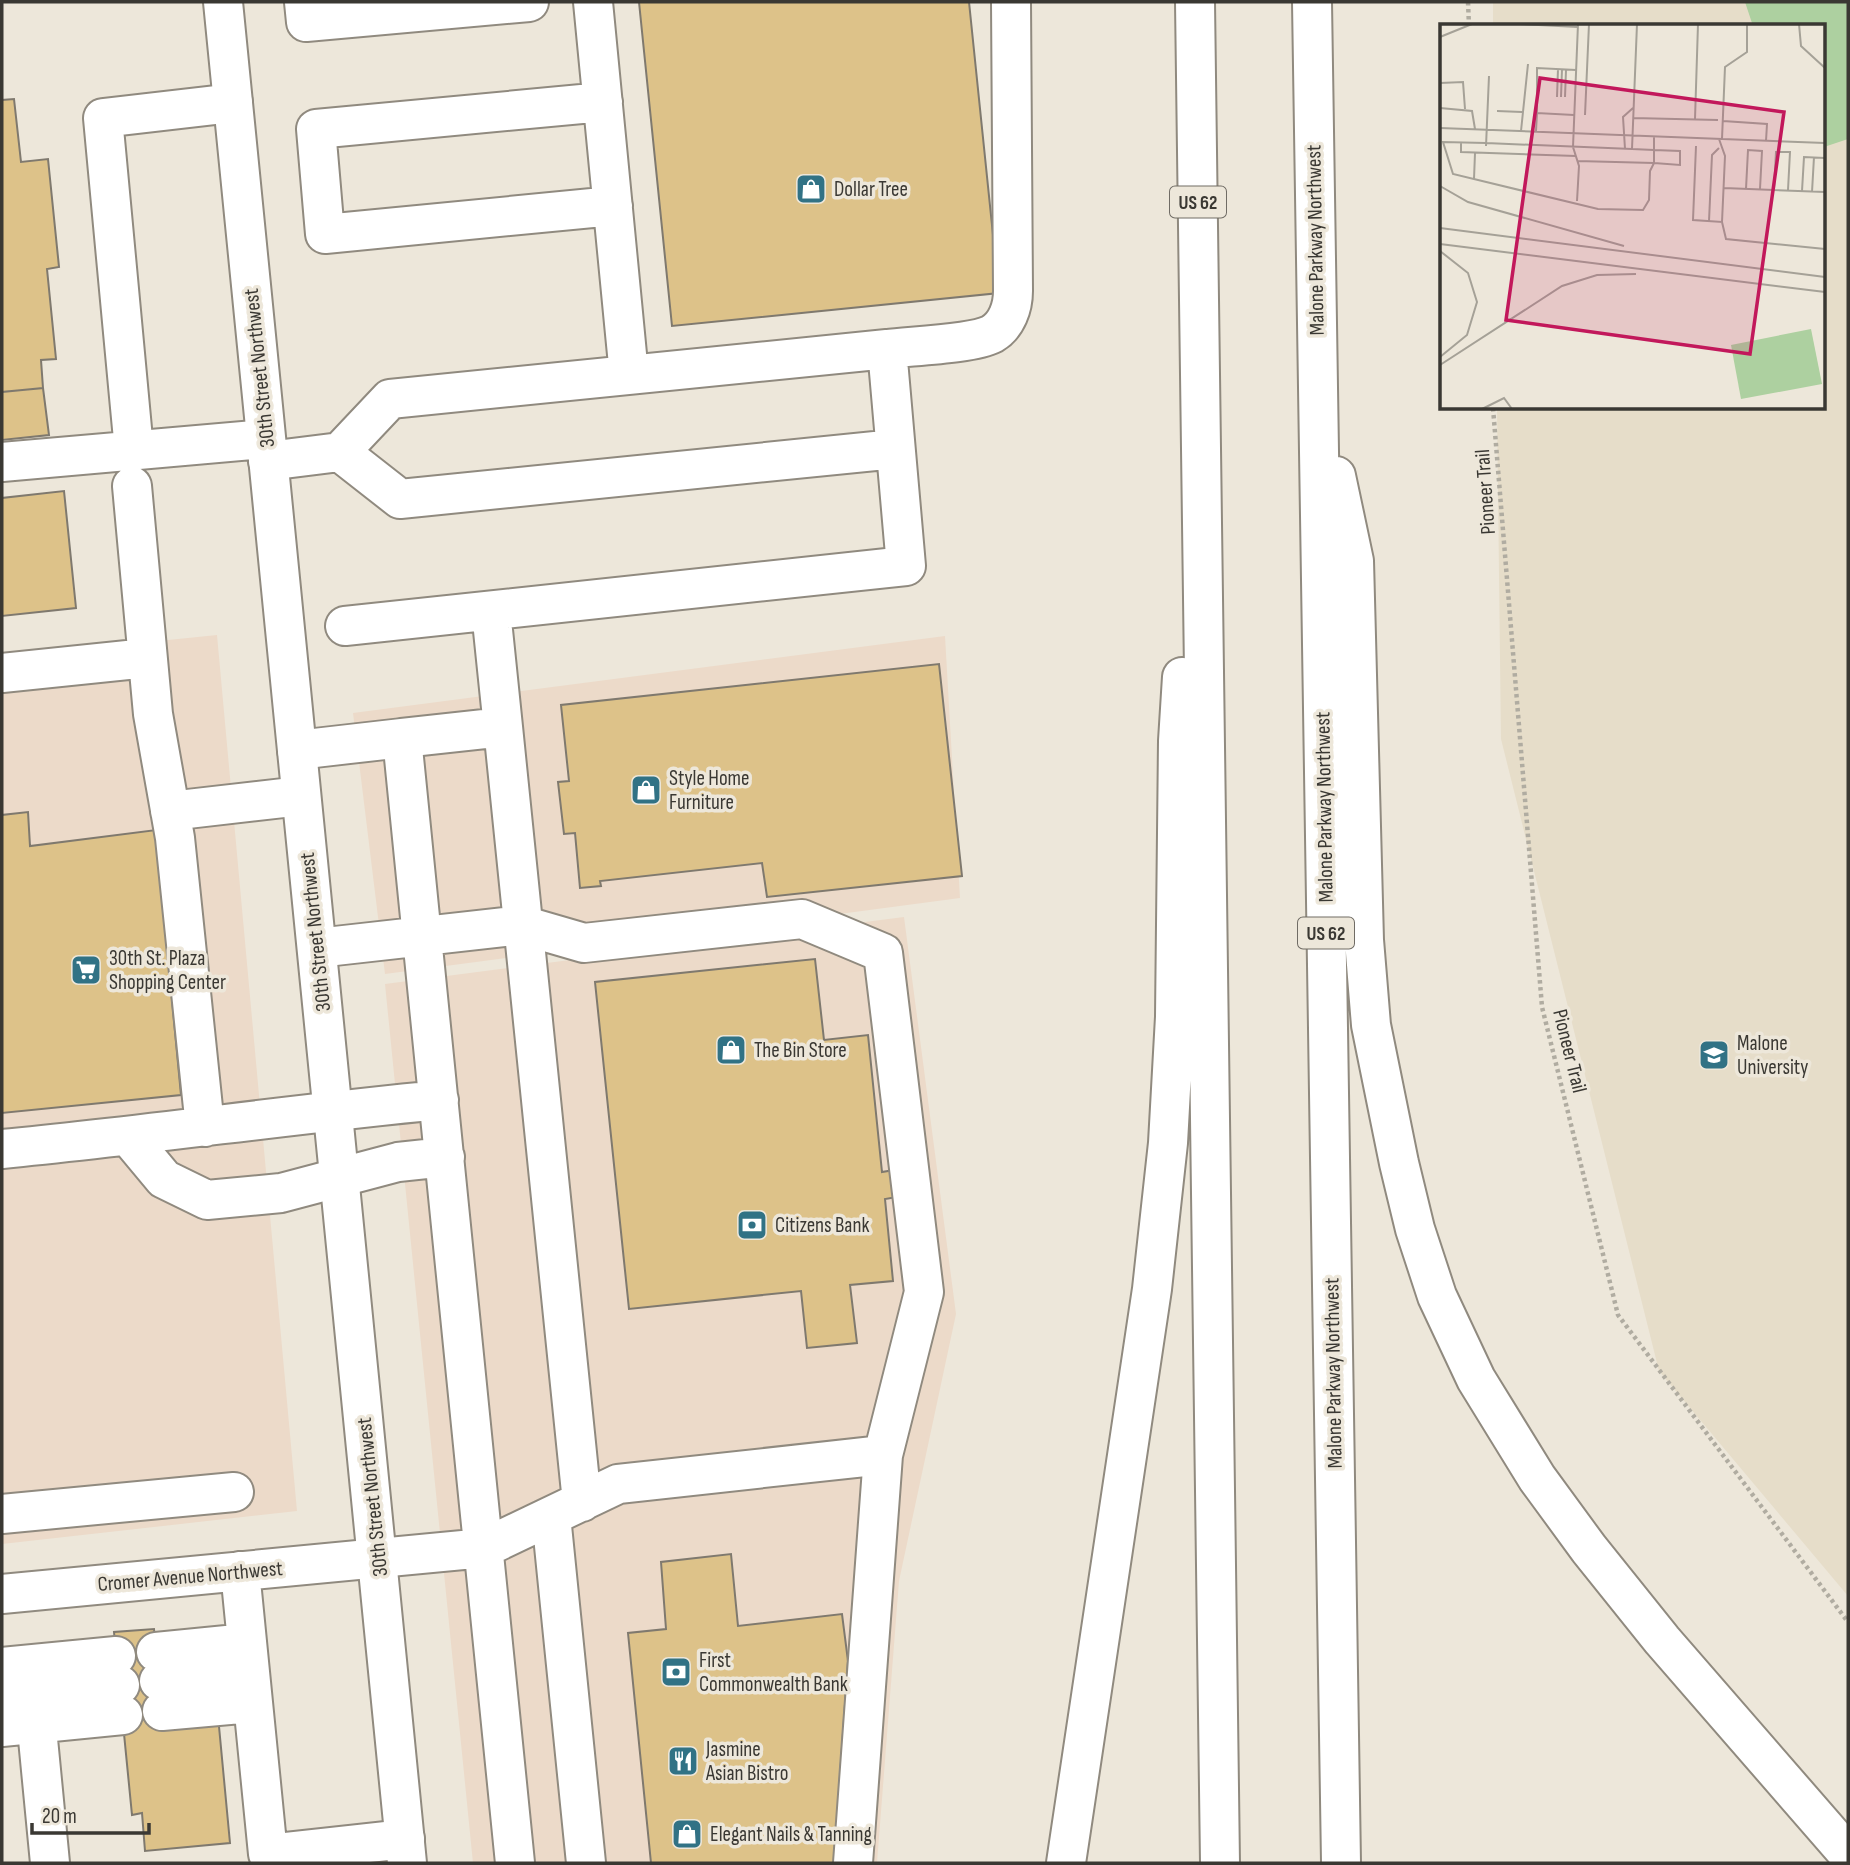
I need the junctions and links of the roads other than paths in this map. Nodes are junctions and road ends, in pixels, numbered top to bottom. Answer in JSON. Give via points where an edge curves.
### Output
{"nodes":[{"id":1,"x":223,"y":2,"type":"edge"},
{"id":2,"x":304,"y":2,"type":"edge"},
{"id":3,"x":529,"y":2,"type":"edge"},
{"id":4,"x":593,"y":2,"type":"edge"},
{"id":5,"x":1011,"y":2,"type":"edge"},
{"id":6,"x":1195,"y":2,"type":"edge"},
{"id":7,"x":1312,"y":2,"type":"edge"},
{"id":8,"x":603,"y":102,"type":"junction"},
{"id":9,"x":233,"y":103,"type":"junction"},
{"id":10,"x":613,"y":206,"type":"junction"},
{"id":11,"x":887,"y":349,"type":"junction"},
{"id":12,"x":629,"y":375,"type":"junction"},
{"id":13,"x":1318,"y":391,"type":"junction"},
{"id":14,"x":1202,"y":403,"type":"junction"},
{"id":15,"x":895,"y":449,"type":"junction"},
{"id":16,"x":267,"y":450,"type":"junction"},
{"id":17,"x":340,"y":452,"type":"junction"},
{"id":18,"x":2,"y":463,"type":"edge"},
{"id":19,"x":133,"y":468,"type":"junction"},
{"id":20,"x":491,"y":611,"type":"junction"},
{"id":21,"x":345,"y":626,"type":"dead end"},
{"id":22,"x":147,"y":658,"type":"junction"},
{"id":23,"x":2,"y":673,"type":"edge"},
{"id":24,"x":503,"y":727,"type":"junction"},
{"id":25,"x":402,"y":738,"type":"junction"},
{"id":26,"x":297,"y":750,"type":"junction"},
{"id":27,"x":301,"y":796,"type":"junction"},
{"id":28,"x":170,"y":811,"type":"junction"},
{"id":29,"x":522,"y":925,"type":"junction"},
{"id":30,"x":422,"y":935,"type":"junction"},
{"id":31,"x":317,"y":948,"type":"junction"},
{"id":32,"x":439,"y":1100,"type":"junction"},
{"id":33,"x":333,"y":1110,"type":"junction"},
{"id":34,"x":205,"y":1127,"type":"junction"},
{"id":35,"x":129,"y":1137,"type":"junction"},
{"id":36,"x":2,"y":1149,"type":"edge"},
{"id":37,"x":444,"y":1157,"type":"junction"},
{"id":38,"x":340,"y":1178,"type":"junction"},
{"id":39,"x":883,"y":1455,"type":"junction"},
{"id":40,"x":234,"y":1492,"type":"dead end"},
{"id":41,"x":567,"y":1509,"type":"junction"},
{"id":42,"x":2,"y":1514,"type":"edge"},
{"id":43,"x":484,"y":1549,"type":"junction"},
{"id":44,"x":378,"y":1558,"type":"junction"},
{"id":45,"x":240,"y":1571,"type":"junction"},
{"id":46,"x":2,"y":1594,"type":"edge"},
{"id":47,"x":2,"y":1667,"type":"edge"},
{"id":48,"x":249,"y":1673,"type":"junction"},
{"id":49,"x":120,"y":1685,"type":"junction"},
{"id":50,"x":2,"y":1697,"type":"edge"},
{"id":51,"x":2,"y":1727,"type":"edge"},
{"id":52,"x":38,"y":1739,"type":"dead end"},
{"id":53,"x":406,"y":1851,"type":"edge"},
{"id":54,"x":1848,"y":1854,"type":"edge"},
{"id":55,"x":256,"y":1858,"type":"edge"},
{"id":56,"x":50,"y":1863,"type":"edge"},
{"id":57,"x":515,"y":1863,"type":"edge"},
{"id":58,"x":586,"y":1863,"type":"edge"},
{"id":59,"x":853,"y":1863,"type":"edge"},
{"id":60,"x":1066,"y":1863,"type":"edge"},
{"id":61,"x":1220,"y":1863,"type":"edge"},
{"id":62,"x":1341,"y":1863,"type":"edge"}],
"edges":[{"from":1,"to":9,"type":"main road","name":"30th Street Northwest"},
{"from":2,"to":3,"type":"main road","via":[[306,22]]},
{"from":4,"to":8,"type":"main road"},
{"from":5,"to":11,"type":"main road","via":[[1011,308],[998,329],[984,337]]},
{"from":6,"to":14,"type":"main road","number":"US 62"},
{"from":7,"to":13,"type":"main road","name":"Malone Parkway Northwest","number":"US 62"},
{"from":8,"to":10,"type":"main road"},
{"from":8,"to":10,"type":"main road","via":[[316,129],[325,234]]},
{"from":9,"to":16,"type":"main road","name":"30th Street Northwest"},
{"from":9,"to":19,"type":"main road","via":[[103,118]]},
{"from":10,"to":12,"type":"main road"},
{"from":11,"to":12,"type":"main road"},
{"from":11,"to":15,"type":"main road"},
{"from":12,"to":17,"type":"main road","via":[[390,399]]},
{"from":13,"to":54,"type":"main road","via":[[1354,561],[1364,940],[1371,1025],[1398,1163],[1437,1296],[1476,1379],[1552,1498],[1662,1640]]},
{"from":13,"to":62,"type":"main road","name":"Malone Parkway Northwest","number":"US 62"},
{"from":14,"to":60,"type":"main road","via":[[1178,741],[1176,976],[1168,1143],[1152,1289]]},
{"from":14,"to":61,"type":"main road","number":"US 62"},
{"from":15,"to":17,"type":"main road","via":[[400,499]]},
{"from":15,"to":20,"type":"main road","via":[[906,566]]},
{"from":16,"to":17,"type":"main road"},
{"from":16,"to":19,"type":"main road"},
{"from":16,"to":26,"type":"main road","name":"30th Street Northwest"},
{"from":18,"to":19,"type":"main road"},
{"from":19,"to":22,"type":"main road"},
{"from":20,"to":21,"type":"main road"},
{"from":20,"to":24,"type":"main road"},
{"from":22,"to":23,"type":"main road"},
{"from":22,"to":28,"type":"main road"},
{"from":24,"to":25,"type":"main road"},
{"from":24,"to":29,"type":"main road"},
{"from":25,"to":26,"type":"main road"},
{"from":25,"to":30,"type":"main road"},
{"from":26,"to":27,"type":"main road","name":"30th Street Northwest"},
{"from":27,"to":28,"type":"main road"},
{"from":27,"to":31,"type":"main road","name":"30th Street Northwest"},
{"from":28,"to":34,"type":"main road"},
{"from":29,"to":30,"type":"main road"},
{"from":29,"to":39,"type":"main road","via":[[584,943],[802,919],[883,953],[924,1292]]},
{"from":29,"to":41,"type":"main road"},
{"from":30,"to":31,"type":"main road"},
{"from":30,"to":32,"type":"main road"},
{"from":31,"to":33,"type":"main road","name":"30th Street Northwest"},
{"from":32,"to":33,"type":"main road"},
{"from":32,"to":37,"type":"main road"},
{"from":33,"to":34,"type":"main road"},
{"from":33,"to":38,"type":"main road","name":"30th Street Northwest"},
{"from":34,"to":35,"type":"main road"},
{"from":35,"to":36,"type":"main road"},
{"from":35,"to":38,"type":"main road","via":[[164,1179],[206,1200],[281,1193]]},
{"from":37,"to":38,"type":"main road","via":[[398,1162]]},
{"from":37,"to":43,"type":"main road"},
{"from":38,"to":44,"type":"main road","name":"30th Street Northwest"},
{"from":39,"to":41,"type":"main road","via":[[618,1484]]},
{"from":39,"to":59,"type":"main road"},
{"from":40,"to":42,"type":"main road"},
{"from":41,"to":43,"type":"main road"},
{"from":41,"to":58,"type":"main road"},
{"from":43,"to":44,"type":"main road","name":"Cromer Avenue Northwest"},
{"from":43,"to":57,"type":"main road"},
{"from":44,"to":45,"type":"main road","name":"Cromer Avenue Northwest"},
{"from":44,"to":53,"type":"main road","name":"30th Street Northwest"},
{"from":45,"to":46,"type":"main road","name":"Cromer Avenue Northwest"},
{"from":45,"to":48,"type":"main road"},
{"from":47,"to":49,"type":"main road"},
{"from":48,"to":48,"type":"main road","via":[[159,1681]]},
{"from":48,"to":55,"type":"main road"},
{"from":49,"to":50,"type":"main road"},
{"from":49,"to":51,"type":"main road"},
{"from":52,"to":56,"type":"main road"},
{"from":53,"to":55,"type":"main road"}]}
